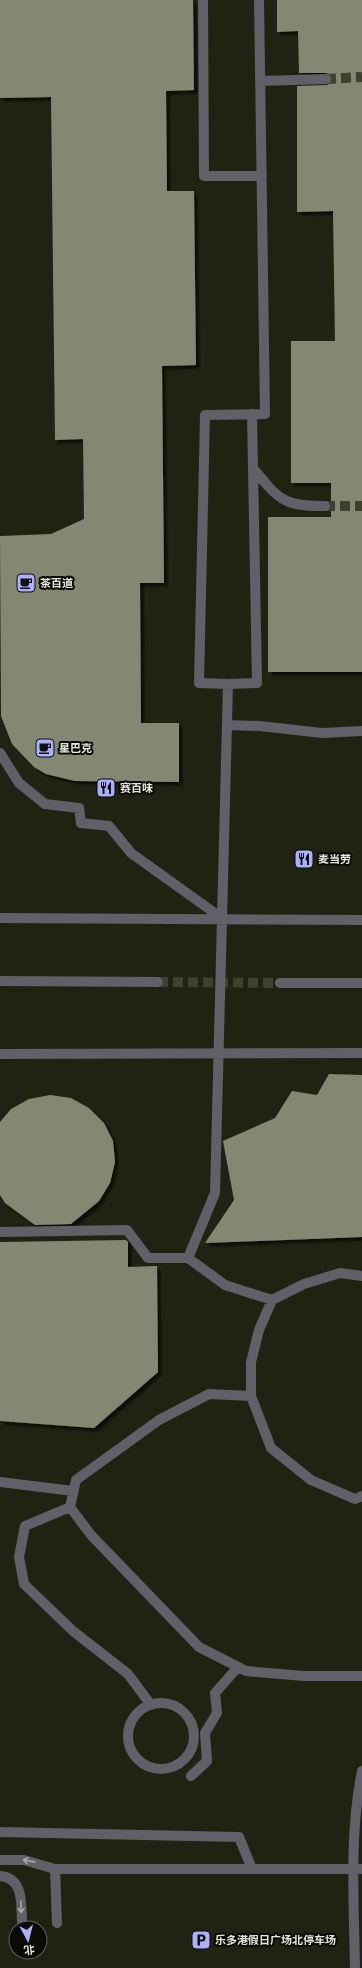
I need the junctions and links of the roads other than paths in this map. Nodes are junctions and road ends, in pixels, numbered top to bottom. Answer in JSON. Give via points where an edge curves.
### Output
{"nodes":[{"id":1,"x":203,"y":0,"type":"edge"},
{"id":2,"x":259,"y":0,"type":"edge"},
{"id":3,"x":326,"y":78,"type":"tunnel mouth"},
{"id":4,"x":260,"y":81,"type":"junction"},
{"id":5,"x":262,"y":176,"type":"junction"},
{"id":6,"x":252,"y":414,"type":"junction"},
{"id":7,"x":253,"y":468,"type":"junction"},
{"id":8,"x":325,"y":506,"type":"tunnel mouth"},
{"id":9,"x":228,"y":684,"type":"junction"},
{"id":10,"x":227,"y":725,"type":"junction"},
{"id":11,"x":362,"y":731,"type":"edge"},
{"id":12,"x":0,"y":753,"type":"edge"},
{"id":13,"x":0,"y":918,"type":"edge"},
{"id":14,"x":223,"y":919,"type":"junction"},
{"id":15,"x":362,"y":920,"type":"edge"},
{"id":16,"x":0,"y":981,"type":"edge"},
{"id":17,"x":158,"y":982,"type":"tunnel mouth"},
{"id":18,"x":280,"y":983,"type":"tunnel mouth"},
{"id":19,"x":362,"y":983,"type":"edge"},
{"id":20,"x":362,"y":1053,"type":"edge"},
{"id":21,"x":0,"y":1054,"type":"edge"},
{"id":22,"x":219,"y":1054,"type":"junction"},
{"id":23,"x":0,"y":1232,"type":"edge"},
{"id":24,"x":188,"y":1258,"type":"junction"},
{"id":25,"x":362,"y":1276,"type":"edge"},
{"id":26,"x":272,"y":1300,"type":"junction"},
{"id":27,"x":251,"y":1396,"type":"junction"},
{"id":28,"x":0,"y":1482,"type":"edge"},
{"id":29,"x":73,"y":1491,"type":"junction"},
{"id":30,"x":362,"y":1496,"type":"edge"},
{"id":31,"x":70,"y":1507,"type":"junction"},
{"id":32,"x":238,"y":1667,"type":"junction"},
{"id":33,"x":362,"y":1676,"type":"edge"},
{"id":34,"x":151,"y":1705,"type":"junction"},
{"id":35,"x":193,"y":1745,"type":"junction"},
{"id":36,"x":206,"y":1745,"type":"junction"},
{"id":37,"x":362,"y":1771,"type":"edge"},
{"id":38,"x":191,"y":1776,"type":"dead end"},
{"id":39,"x":0,"y":1832,"type":"edge"},
{"id":40,"x":0,"y":1860,"type":"edge"},
{"id":41,"x":55,"y":1869,"type":"junction"},
{"id":42,"x":252,"y":1869,"type":"junction"},
{"id":43,"x":358,"y":1869,"type":"edge"},
{"id":44,"x":0,"y":1876,"type":"edge"},
{"id":45,"x":22,"y":1920,"type":"edge"},
{"id":46,"x":57,"y":1923,"type":"dead end"},
{"id":47,"x":355,"y":1968,"type":"edge"}],
"edges":[{"from":1,"to":5,"type":"street","via":[[204,176]]},
{"from":2,"to":4,"type":"street"},
{"from":3,"to":4,"type":"street"},
{"from":4,"to":5,"type":"street"},
{"from":5,"to":6,"type":"street","via":[[265,414]]},
{"from":6,"to":7,"type":"street"},
{"from":6,"to":9,"type":"street","via":[[205,415],[199,683]]},
{"from":7,"to":8,"type":"street","via":[[283,501],[304,506]]},
{"from":7,"to":9,"type":"street","via":[[256,683]]},
{"from":9,"to":10,"type":"street"},
{"from":10,"to":11,"type":"street","via":[[322,733]]},
{"from":10,"to":14,"type":"street"},
{"from":12,"to":14,"type":"street","via":[[18,783],[45,804],[79,808],[81,823],[109,826],[130,853]]},
{"from":13,"to":14,"type":"street"},
{"from":14,"to":15,"type":"street"},
{"from":14,"to":22,"type":"street"},
{"from":16,"to":17,"type":"street"},
{"from":18,"to":19,"type":"street"},
{"from":20,"to":22,"type":"street"},
{"from":21,"to":22,"type":"street"},
{"from":22,"to":24,"type":"street","via":[[215,1192]]},
{"from":23,"to":24,"type":"street","via":[[127,1230],[148,1258]]},
{"from":24,"to":26,"type":"street","via":[[225,1285]]},
{"from":25,"to":26,"type":"street","via":[[340,1273],[304,1284]]},
{"from":26,"to":27,"type":"street","via":[[259,1330],[252,1362]]},
{"from":27,"to":29,"type":"street","via":[[209,1394],[159,1420],[76,1480]]},
{"from":27,"to":30,"type":"street","via":[[271,1448],[311,1480],[355,1499]]},
{"from":28,"to":29,"type":"street"},
{"from":29,"to":31,"type":"street"},
{"from":31,"to":32,"type":"street","via":[[91,1535],[200,1647]]},
{"from":31,"to":34,"type":"street","via":[[25,1526],[19,1557],[24,1584],[73,1631],[128,1674]]},
{"from":32,"to":33,"type":"street","via":[[246,1671],[304,1676]]},
{"from":32,"to":36,"type":"street","via":[[215,1693],[218,1713],[205,1734]]},
{"from":34,"to":35,"type":"street","via":[[165,1704],[176,1707],[185,1714],[194,1734]]},
{"from":34,"to":35,"type":"street","via":[[136,1714],[130,1723],[128,1744],[139,1762],[159,1770],[169,1768],[180,1764],[188,1756]]},
{"from":35,"to":36,"type":"street"},
{"from":36,"to":38,"type":"street","via":[[207,1761]]},
{"from":37,"to":43,"type":"street","via":[[356,1810]]},
{"from":39,"to":42,"type":"street","via":[[240,1837]]},
{"from":41,"to":40,"type":"street","one_way":true,"via":[[24,1860]]},
{"from":41,"to":42,"type":"street"},
{"from":41,"to":46,"type":"street"},
{"from":42,"to":43,"type":"street"},
{"from":43,"to":47,"type":"street"},
{"from":44,"to":45,"type":"street","one_way":true,"via":[[16,1883],[21,1892]]}]}
